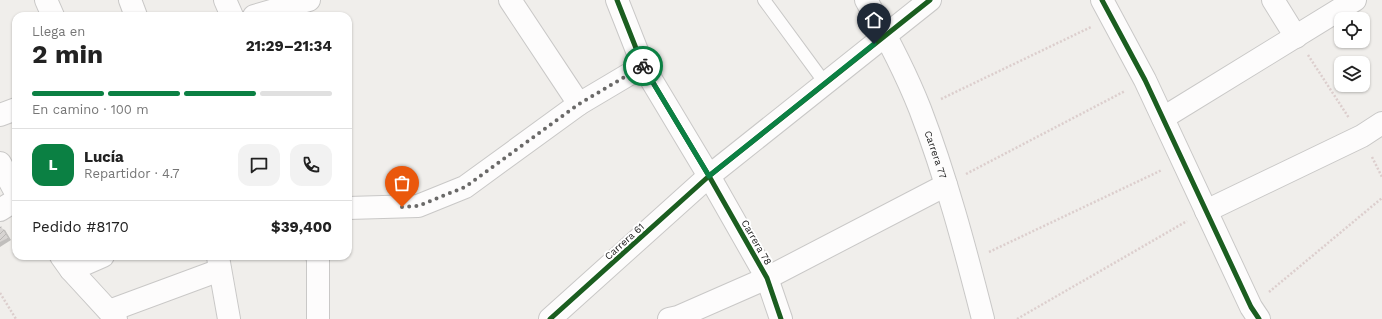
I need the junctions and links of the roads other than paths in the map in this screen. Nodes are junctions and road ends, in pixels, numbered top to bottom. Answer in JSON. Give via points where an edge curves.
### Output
{"nodes":[{"id":1,"x":46,"y":0,"type":"edge"},
{"id":2,"x":130,"y":0,"type":"edge"},
{"id":3,"x":225,"y":0,"type":"edge"},
{"id":4,"x":309,"y":0,"type":"edge"},
{"id":5,"x":510,"y":0,"type":"edge"},
{"id":6,"x":617,"y":0,"type":"edge"},
{"id":7,"x":764,"y":0,"type":"edge"},
{"id":8,"x":866,"y":0,"type":"edge"},
{"id":9,"x":930,"y":0,"type":"edge"},
{"id":10,"x":1273,"y":0,"type":"edge"},
{"id":11,"x":1355,"y":0,"type":"edge"},
{"id":12,"x":1107,"y":8,"type":"edge"},
{"id":13,"x":51,"y":12,"type":"edge"},
{"id":14,"x":134,"y":12,"type":"edge"},
{"id":15,"x":230,"y":12,"type":"edge"},
{"id":16,"x":268,"y":12,"type":"edge"},
{"id":17,"x":886,"y":35,"type":"junction"},
{"id":18,"x":1296,"y":37,"type":"junction"},
{"id":19,"x":643,"y":66,"type":"junction"},
{"id":20,"x":825,"y":83,"type":"junction"},
{"id":21,"x":579,"y":104,"type":"junction"},
{"id":22,"x":12,"y":110,"type":"edge"},
{"id":23,"x":0,"y":115,"type":"edge"},
{"id":24,"x":1163,"y":118,"type":"junction"},
{"id":25,"x":1382,"y":123,"type":"edge"},
{"id":26,"x":0,"y":163,"type":"edge"},
{"id":27,"x":709,"y":176,"type":"junction"},
{"id":28,"x":946,"y":185,"type":"junction"},
{"id":29,"x":12,"y":186,"type":"edge"},
{"id":30,"x":12,"y":202,"type":"edge"},
{"id":31,"x":352,"y":208,"type":"edge"},
{"id":32,"x":0,"y":210,"type":"edge"},
{"id":33,"x":1206,"y":210,"type":"junction"},
{"id":34,"x":82,"y":260,"type":"edge"},
{"id":35,"x":318,"y":260,"type":"edge"},
{"id":36,"x":66,"y":263,"type":"edge"},
{"id":37,"x":219,"y":263,"type":"edge"},
{"id":38,"x":767,"y":278,"type":"junction"},
{"id":39,"x":1255,"y":313,"type":"edge"},
{"id":40,"x":112,"y":315,"type":"edge"},
{"id":41,"x":318,"y":318,"type":"edge"},
{"id":42,"x":675,"y":318,"type":"edge"},
{"id":43,"x":228,"y":319,"type":"edge"},
{"id":44,"x":550,"y":319,"type":"edge"},
{"id":45,"x":782,"y":319,"type":"edge"},
{"id":46,"x":983,"y":319,"type":"edge"}],
"edges":[{"from":1,"to":13,"type":"street"},
{"from":2,"to":14,"type":"street"},
{"from":3,"to":15,"type":"street"},
{"from":4,"to":16,"type":"street"},
{"from":5,"to":21,"type":"street"},
{"from":6,"to":19,"type":"street","name":"Carrera 78"},
{"from":7,"to":20,"type":"lane"},
{"from":8,"to":17,"type":"street","name":"Carrera 77"},
{"from":9,"to":17,"type":"street","name":"Carrera 61"},
{"from":10,"to":18,"type":"street"},
{"from":11,"to":18,"type":"street"},
{"from":12,"to":24,"type":"street"},
{"from":17,"to":20,"type":"street","name":"Carrera 61"},
{"from":17,"to":28,"type":"street","name":"Carrera 77","via":[[920,108]]},
{"from":18,"to":24,"type":"street"},
{"from":19,"to":21,"type":"street"},
{"from":19,"to":27,"type":"street","name":"Carrera 78"},
{"from":20,"to":27,"type":"street","name":"Carrera 61"},
{"from":21,"to":31,"type":"street","via":[[465,187],[418,206]]},
{"from":22,"to":23,"type":"street"},
{"from":24,"to":33,"type":"street"},
{"from":25,"to":33,"type":"street","via":[[1362,136]]},
{"from":26,"to":29,"type":"street"},
{"from":27,"to":38,"type":"street","name":"Carrera 78"},
{"from":27,"to":44,"type":"street","name":"Carrera 61"},
{"from":28,"to":38,"type":"street"},
{"from":28,"to":46,"type":"street","name":"Carrera 77"},
{"from":30,"to":32,"type":"street"},
{"from":33,"to":39,"type":"street"},
{"from":34,"to":36,"type":"street"},
{"from":35,"to":41,"type":"street"},
{"from":36,"to":40,"type":"street"},
{"from":37,"to":40,"type":"street"},
{"from":37,"to":43,"type":"street"},
{"from":38,"to":42,"type":"street"},
{"from":38,"to":45,"type":"street","name":"Carrera 78"}]}
